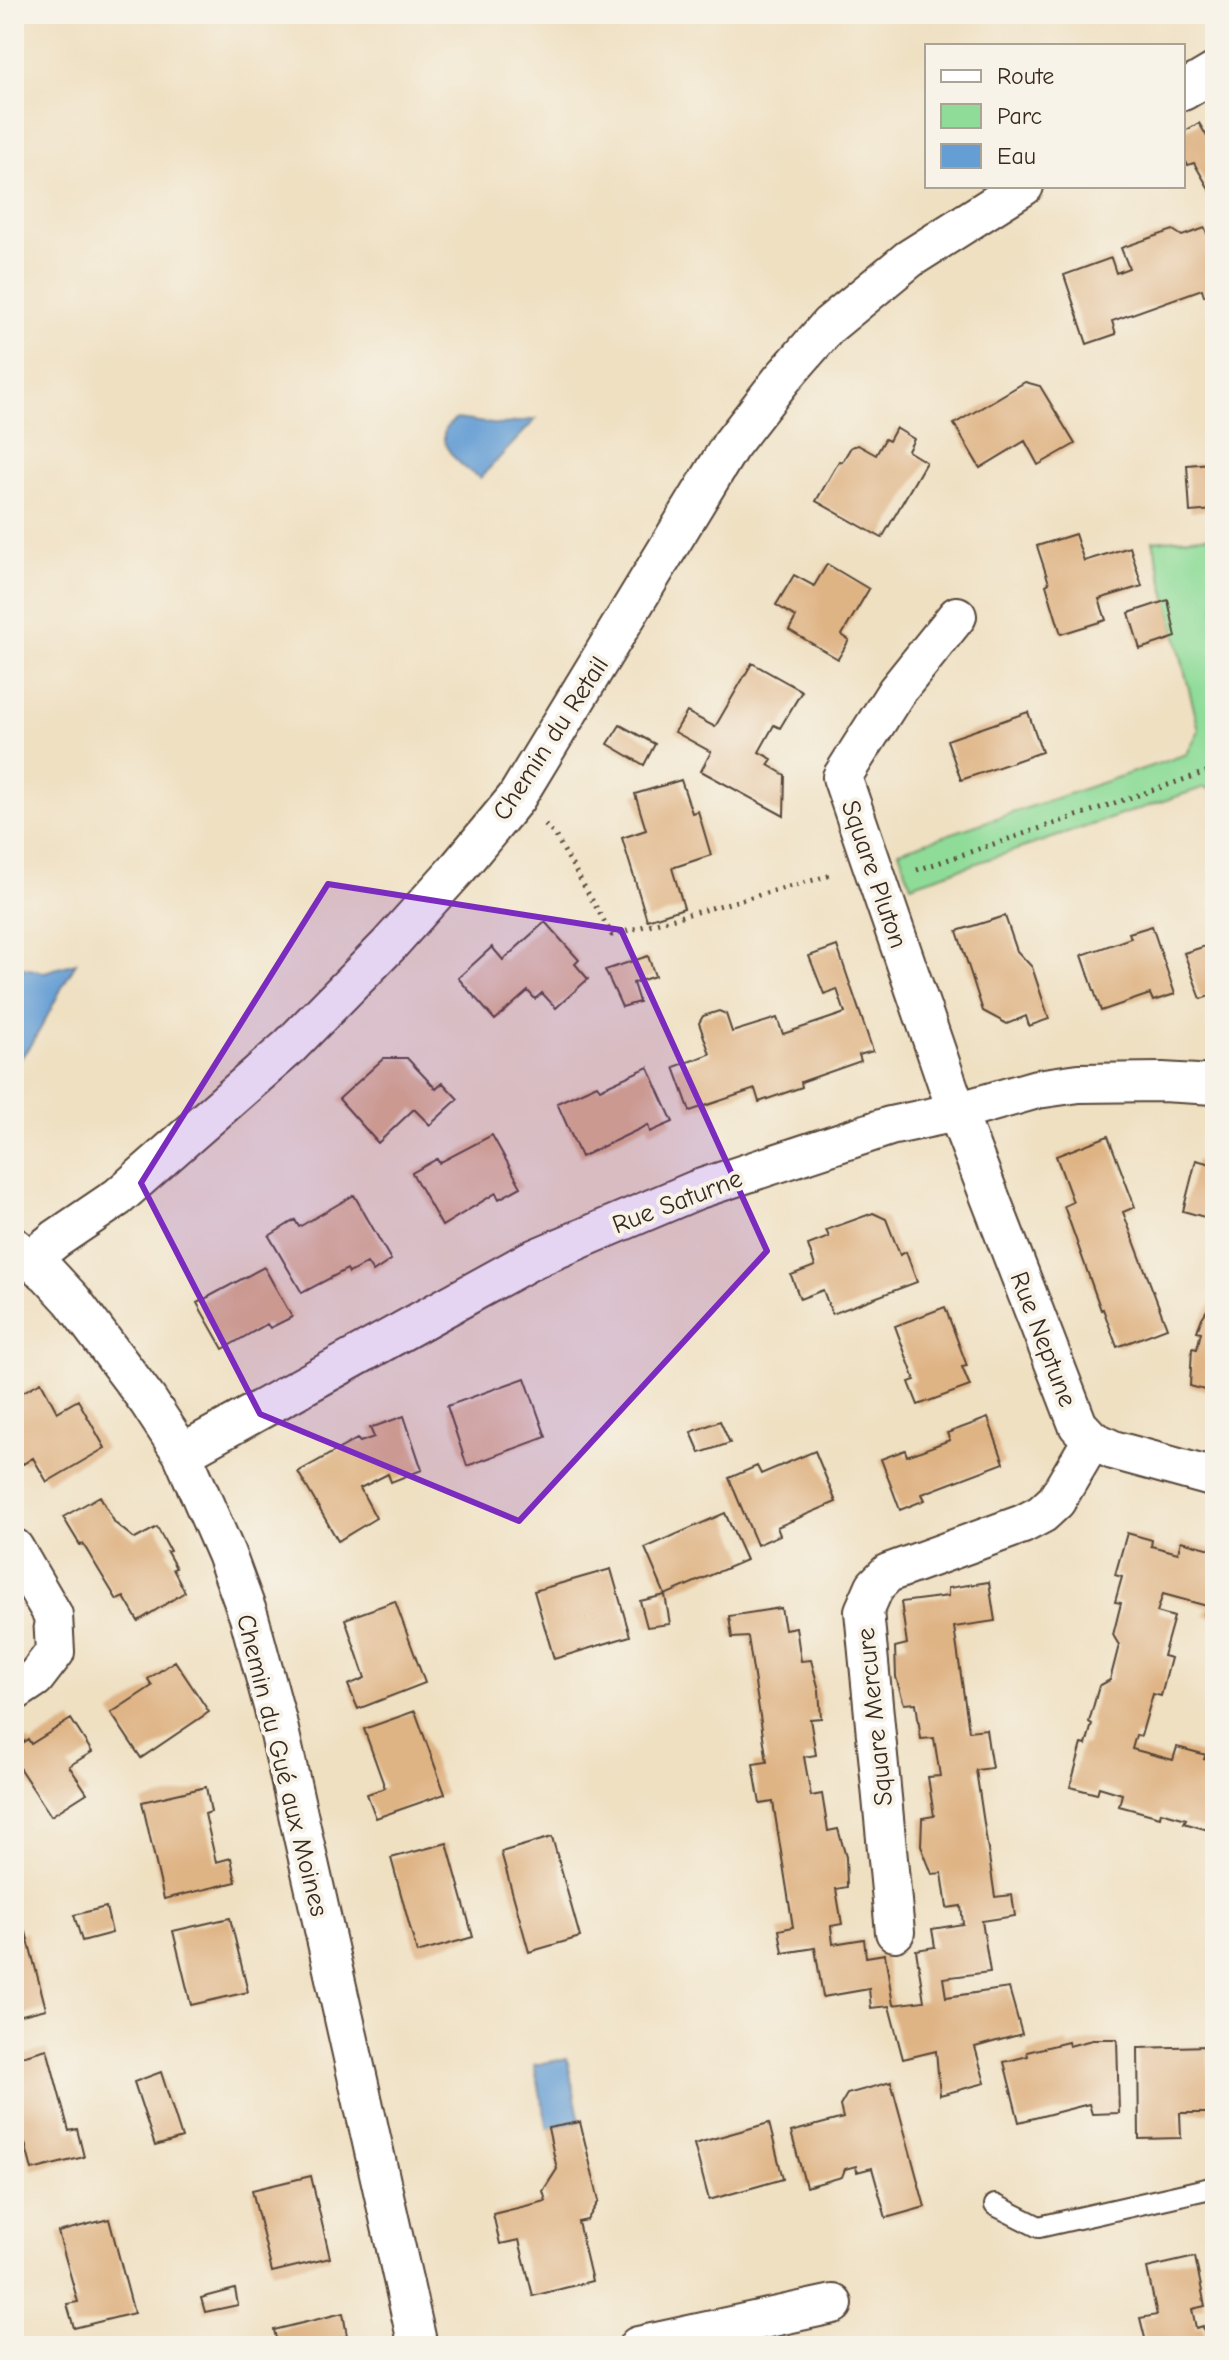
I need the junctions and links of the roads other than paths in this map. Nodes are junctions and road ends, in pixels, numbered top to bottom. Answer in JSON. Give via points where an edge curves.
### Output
{"nodes":[{"id":1,"x":1215,"y":72,"type":"edge"},
{"id":2,"x":1185,"y":90,"type":"edge"},
{"id":3,"x":1021,"y":188,"type":"edge"},
{"id":4,"x":957,"y":616,"type":"dead end"},
{"id":5,"x":1215,"y":1085,"type":"edge"},
{"id":6,"x":957,"y":1112,"type":"junction"},
{"id":7,"x":22,"y":1253,"type":"edge"},
{"id":8,"x":1092,"y":1440,"type":"junction"},
{"id":9,"x":182,"y":1453,"type":"junction"},
{"id":10,"x":1215,"y":1478,"type":"edge"},
{"id":11,"x":14,"y":1548,"type":"edge"},
{"id":12,"x":14,"y":1692,"type":"edge"},
{"id":13,"x":895,"y":1932,"type":"dead end"},
{"id":14,"x":1215,"y":2187,"type":"edge"},
{"id":15,"x":995,"y":2205,"type":"dead end"},
{"id":16,"x":833,"y":2304,"type":"dead end"},
{"id":17,"x":418,"y":2346,"type":"edge"},
{"id":18,"x":638,"y":2346,"type":"edge"}],
"edges":[{"from":1,"to":2,"type":"street"},
{"from":3,"to":7,"type":"street","name":"Chemin du Retail","via":[[909,259],[829,325],[782,379],[730,446],[516,798],[388,946],[289,1047],[118,1197],[56,1239]]},
{"from":4,"to":6,"type":"street","name":"Square Pluton","via":[[896,692],[842,777]]},
{"from":5,"to":6,"type":"street","name":"Rue Saturne","via":[[1079,1083]]},
{"from":6,"to":8,"type":"street","name":"Rue Neptune","via":[[1067,1401]]},
{"from":6,"to":9,"type":"street","name":"Rue Saturne","via":[[890,1126],[696,1190],[531,1260]]},
{"from":7,"to":9,"type":"street","name":"Chemin du Gué aux Moines","via":[[72,1300]]},
{"from":8,"to":10,"type":"street"},
{"from":8,"to":13,"type":"street","name":"Square Mercure","via":[[1056,1501],[1042,1514],[888,1573],[875,1586],[864,1611]]},
{"from":9,"to":17,"type":"street","name":"Chemin du Gué aux Moines","via":[[249,1617],[277,1721]]},
{"from":11,"to":12,"type":"street","via":[[53,1615],[55,1652],[35,1678]]},
{"from":14,"to":15,"type":"lane","via":[[1039,2227]]},
{"from":16,"to":18,"type":"street"}]}
